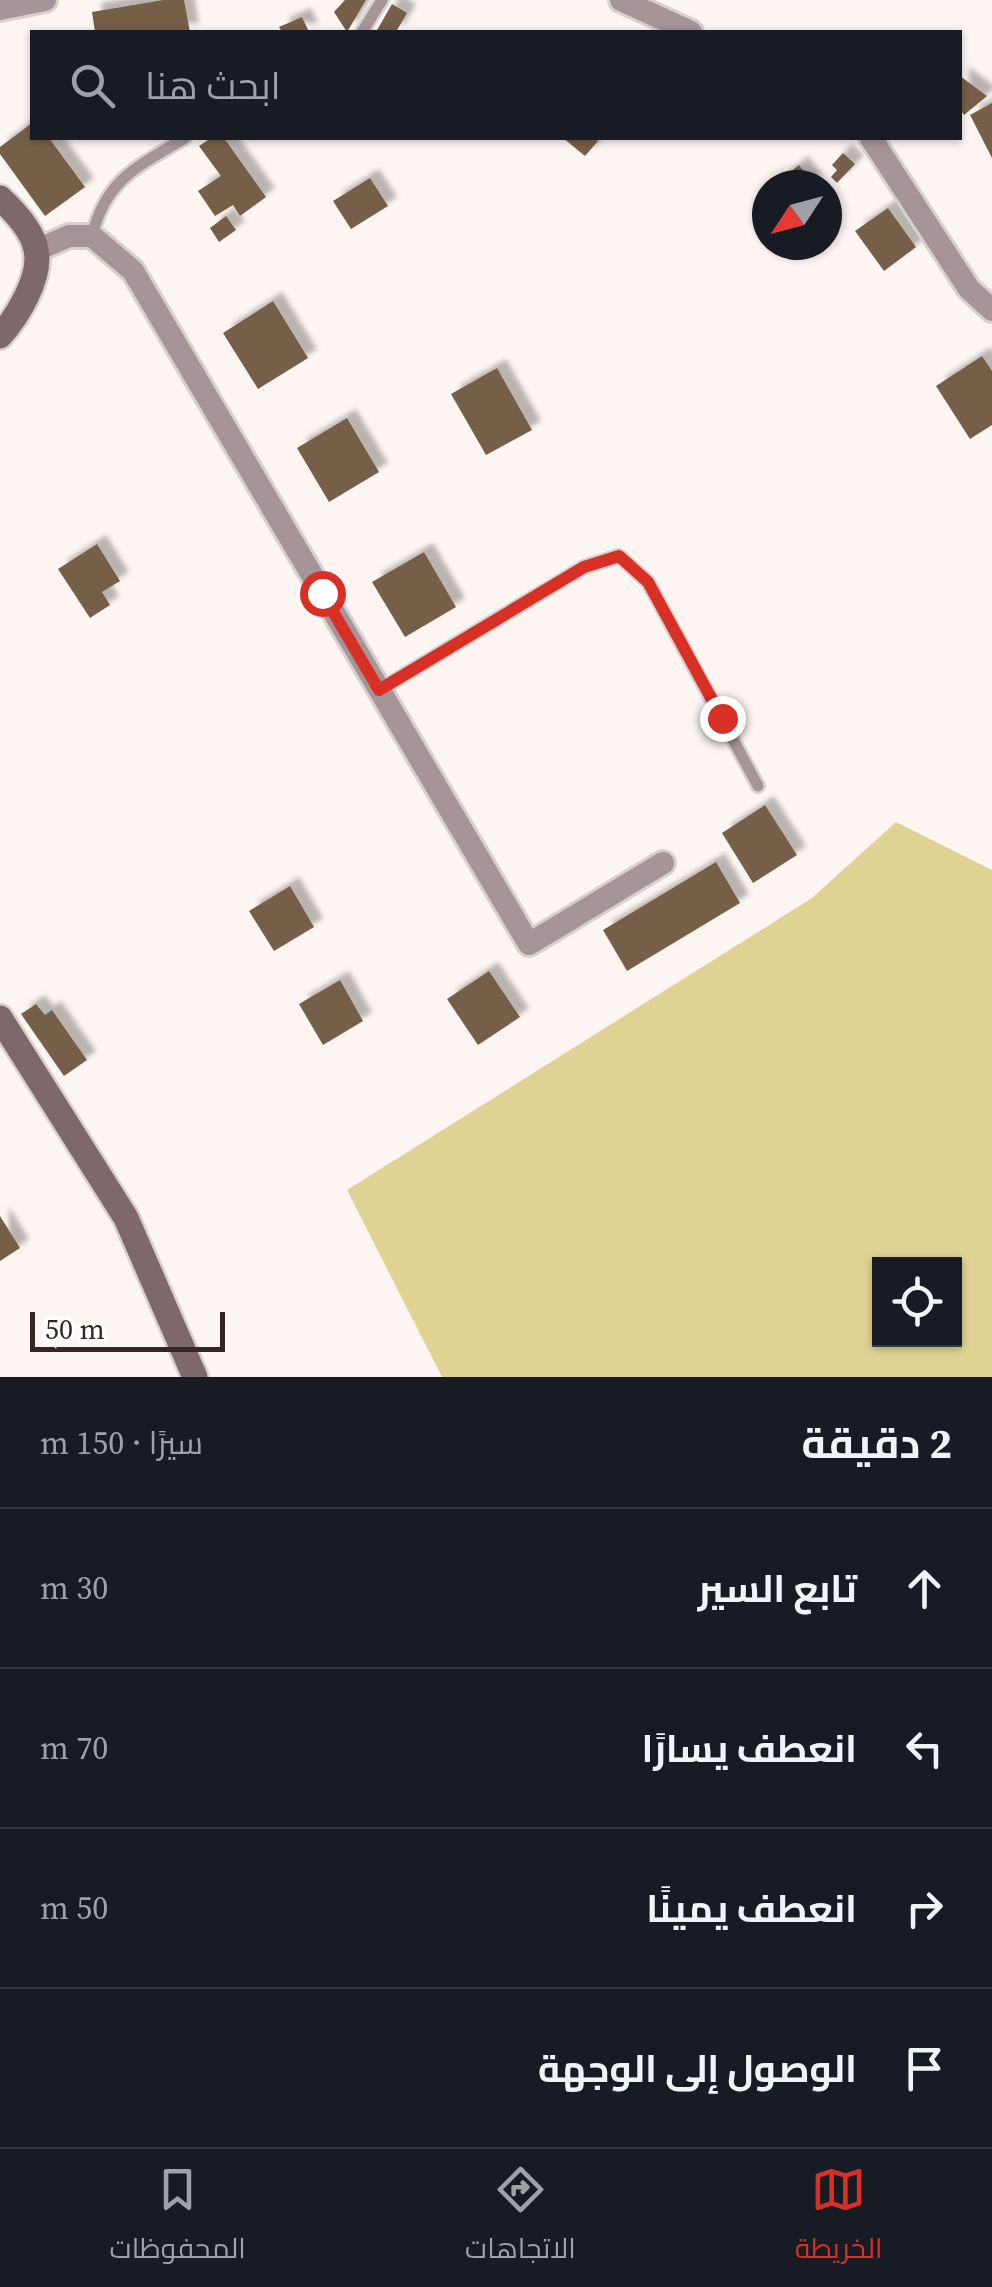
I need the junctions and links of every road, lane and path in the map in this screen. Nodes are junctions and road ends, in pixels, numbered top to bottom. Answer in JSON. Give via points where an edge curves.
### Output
{"nodes":[{"id":1,"x":45,"y":0,"type":"edge"},
{"id":2,"x":382,"y":0,"type":"edge"},
{"id":3,"x":621,"y":0,"type":"edge"},
{"id":4,"x":0,"y":9,"type":"edge"},
{"id":5,"x":363,"y":30,"type":"edge"},
{"id":6,"x":686,"y":30,"type":"edge"},
{"id":7,"x":181,"y":140,"type":"edge"},
{"id":8,"x":872,"y":140,"type":"edge"},
{"id":9,"x":0,"y":198,"type":"edge"},
{"id":10,"x":92,"y":236,"type":"junction"},
{"id":11,"x":36,"y":250,"type":"junction"},
{"id":12,"x":992,"y":310,"type":"edge"},
{"id":13,"x":0,"y":336,"type":"edge"},
{"id":14,"x":379,"y":690,"type":"junction"},
{"id":15,"x":758,"y":786,"type":"dead end"},
{"id":16,"x":663,"y":863,"type":"dead end"},
{"id":17,"x":0,"y":1018,"type":"edge"},
{"id":18,"x":196,"y":1377,"type":"edge"}],
"edges":[{"from":1,"to":4,"type":"street"},
{"from":2,"to":5,"type":"lane"},
{"from":3,"to":6,"type":"street"},
{"from":7,"to":10,"type":"lane","via":[[129,172],[100,204]]},
{"from":8,"to":12,"type":"street","via":[[969,289]]},
{"from":9,"to":11,"type":"street"},
{"from":10,"to":11,"type":"street","via":[[69,236]]},
{"from":10,"to":14,"type":"street","via":[[132,271]]},
{"from":11,"to":13,"type":"street","via":[[32,282]]},
{"from":14,"to":15,"type":"lane","via":[[584,567],[619,556],[648,582]]},
{"from":14,"to":16,"type":"street","via":[[528,944]]},
{"from":17,"to":18,"type":"street","via":[[126,1218]]}]}
